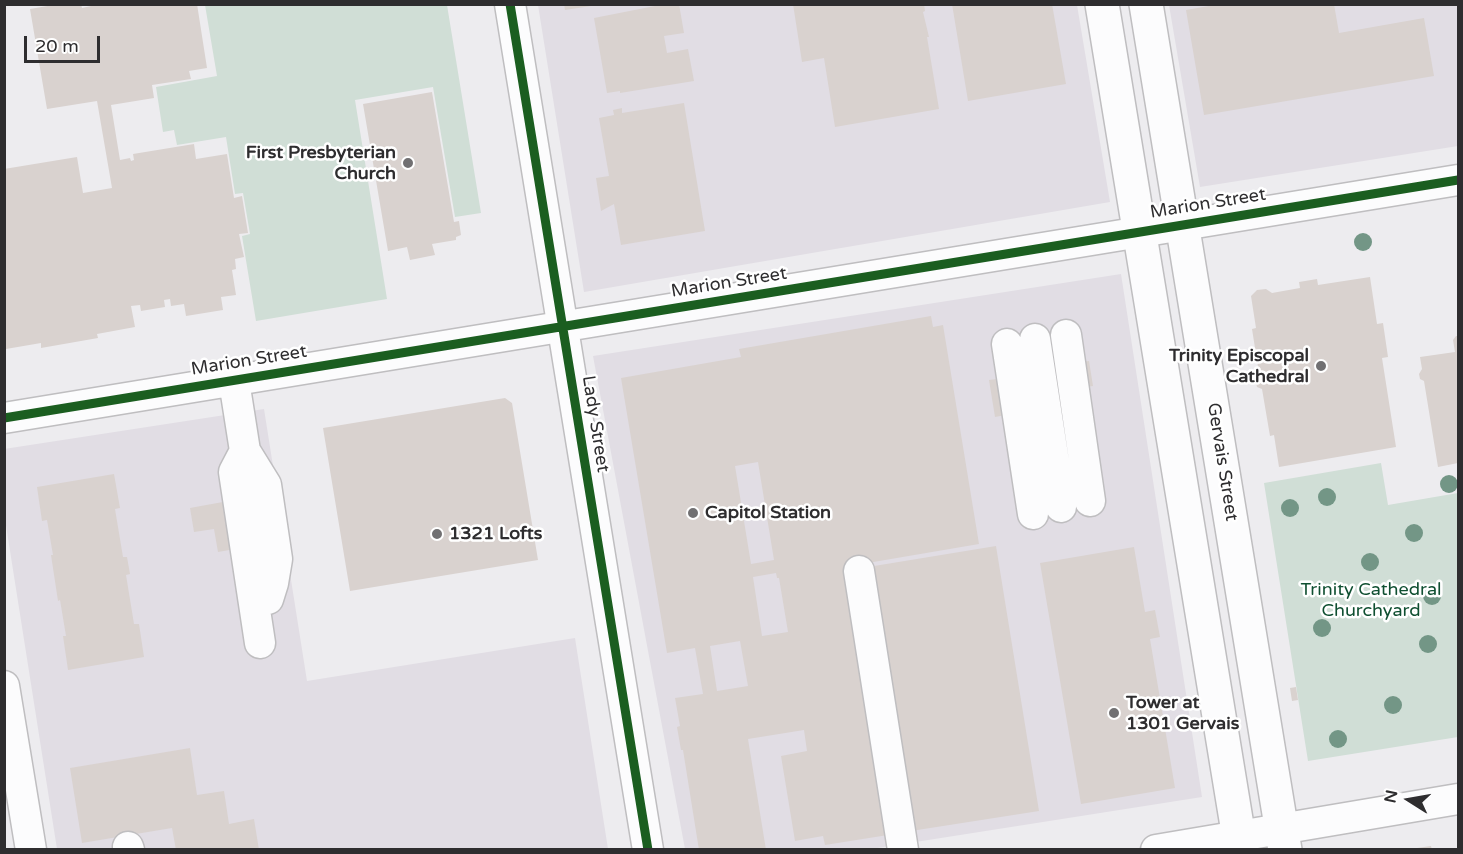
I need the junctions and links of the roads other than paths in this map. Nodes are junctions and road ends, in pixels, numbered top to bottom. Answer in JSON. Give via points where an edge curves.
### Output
{"nodes":[{"id":1,"x":510,"y":4,"type":"edge"},
{"id":2,"x":1102,"y":4,"type":"edge"},
{"id":3,"x":1146,"y":4,"type":"edge"},
{"id":4,"x":1458,"y":180,"type":"edge"},
{"id":5,"x":1183,"y":225,"type":"junction"},
{"id":6,"x":1140,"y":232,"type":"junction"},
{"id":7,"x":562,"y":327,"type":"junction"},
{"id":8,"x":1041,"y":339,"type":"joint"},
{"id":9,"x":234,"y":381,"type":"junction"},
{"id":10,"x":4,"y":418,"type":"edge"},
{"id":11,"x":239,"y":461,"type":"junction"},
{"id":12,"x":859,"y":571,"type":"dead end"},
{"id":13,"x":4,"y":686,"type":"edge"},
{"id":14,"x":1458,"y":799,"type":"edge"},
{"id":15,"x":1283,"y":839,"type":"edge"},
{"id":16,"x":1240,"y":843,"type":"edge"},
{"id":17,"x":31,"y":849,"type":"edge"},
{"id":18,"x":648,"y":849,"type":"edge"},
{"id":19,"x":903,"y":849,"type":"edge"},
{"id":20,"x":1156,"y":849,"type":"edge"}],
"edges":[{"from":1,"to":7,"type":"street","name":"Lady Street"},
{"from":2,"to":6,"type":"main road"},
{"from":3,"to":5,"type":"main road","name":"Gervais Street"},
{"from":4,"to":5,"type":"street","name":"Marion Street"},
{"from":5,"to":6,"type":"street","name":"Marion Street"},
{"from":5,"to":15,"type":"main road","name":"Gervais Street"},
{"from":6,"to":7,"type":"street","name":"Marion Street"},
{"from":6,"to":16,"type":"main road"},
{"from":7,"to":9,"type":"street","name":"Marion Street"},
{"from":7,"to":18,"type":"street","name":"Lady Street"},
{"from":8,"to":8,"type":"street","via":[[1066,506]]},
{"from":9,"to":10,"type":"street","name":"Marion Street"},
{"from":9,"to":11,"type":"street"},
{"from":11,"to":11,"type":"street","via":[[261,643],[268,598]]},
{"from":12,"to":19,"type":"street"},
{"from":13,"to":17,"type":"street"},
{"from":14,"to":15,"type":"street"},
{"from":15,"to":16,"type":"street"},
{"from":16,"to":20,"type":"street"}]}
